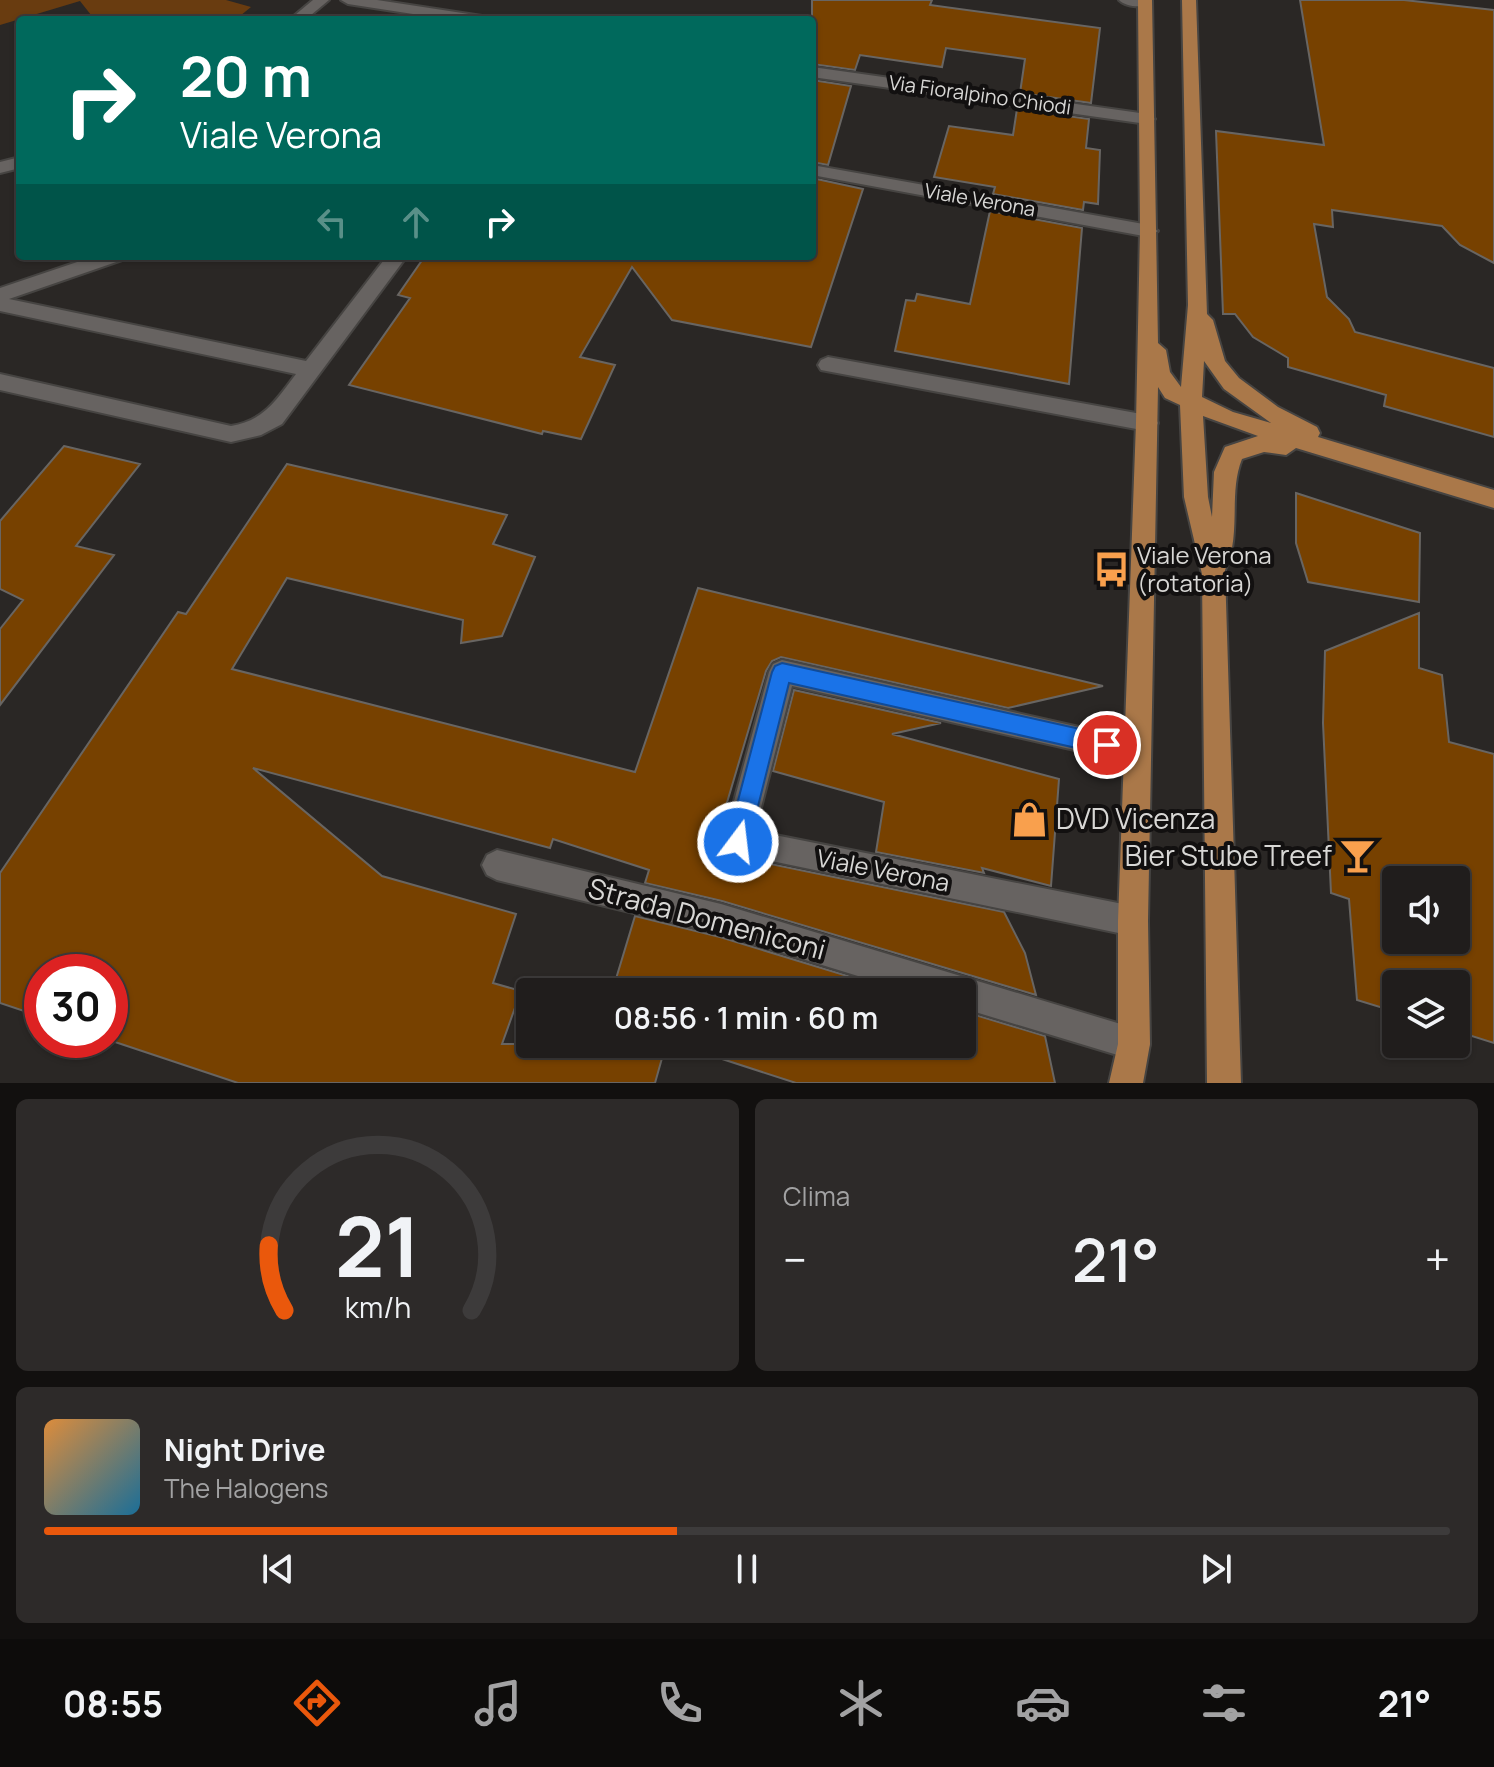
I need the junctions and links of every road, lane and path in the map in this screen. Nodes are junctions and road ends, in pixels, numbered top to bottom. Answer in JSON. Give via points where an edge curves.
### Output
{"nodes":[{"id":1,"x":322,"y":0,"type":"edge"},
{"id":2,"x":348,"y":0,"type":"edge"},
{"id":3,"x":1189,"y":0,"type":"edge"},
{"id":4,"x":1138,"y":1,"type":"edge"},
{"id":5,"x":301,"y":16,"type":"edge"},
{"id":6,"x":455,"y":16,"type":"edge"},
{"id":7,"x":816,"y":73,"type":"edge"},
{"id":8,"x":1147,"y":119,"type":"junction"},
{"id":9,"x":816,"y":171,"type":"edge"},
{"id":10,"x":1149,"y":231,"type":"junction"},
{"id":11,"x":103,"y":260,"type":"edge"},
{"id":12,"x":394,"y":260,"type":"edge"},
{"id":13,"x":0,"y":295,"type":"edge"},
{"id":14,"x":1148,"y":296,"type":"junction"},
{"id":15,"x":0,"y":304,"type":"edge"},
{"id":16,"x":1198,"y":305,"type":"junction"},
{"id":17,"x":828,"y":365,"type":"dead end"},
{"id":18,"x":312,"y":370,"type":"junction"},
{"id":19,"x":0,"y":382,"type":"edge"},
{"id":20,"x":1191,"y":401,"type":"junction"},
{"id":21,"x":1147,"y":423,"type":"junction"},
{"id":22,"x":1324,"y":450,"type":"junction"},
{"id":23,"x":1377,"y":464,"type":"junction"},
{"id":24,"x":1494,"y":499,"type":"edge"},
{"id":25,"x":1214,"y":574,"type":"junction"},
{"id":26,"x":1136,"y":751,"type":"junction"},
{"id":27,"x":497,"y":865,"type":"dead end"},
{"id":28,"x":1133,"y":921,"type":"junction"},
{"id":29,"x":916,"y":978,"type":"edge"},
{"id":30,"x":976,"y":996,"type":"edge"},
{"id":31,"x":1134,"y":1044,"type":"junction"},
{"id":32,"x":1126,"y":1083,"type":"edge"},
{"id":33,"x":1224,"y":1083,"type":"edge"}],
"edges":[{"from":1,"to":5,"type":"street"},
{"from":2,"to":6,"type":"street"},
{"from":3,"to":16,"type":"main road"},
{"from":4,"to":8,"type":"main road"},
{"from":7,"to":8,"type":"street","name":"Via Fioralpino Chiodi"},
{"from":8,"to":10,"type":"main road"},
{"from":9,"to":10,"type":"street","name":"Viale Verona"},
{"from":10,"to":14,"type":"main road"},
{"from":11,"to":13,"type":"street"},
{"from":12,"to":18,"type":"street"},
{"from":14,"to":20,"type":"main road","via":[[1160,374],[1173,392]]},
{"from":14,"to":21,"type":"main road"},
{"from":15,"to":18,"type":"street"},
{"from":16,"to":20,"type":"main road"},
{"from":16,"to":23,"type":"main road","via":[[1216,365],[1239,390],[1275,416]]},
{"from":17,"to":21,"type":"street"},
{"from":18,"to":19,"type":"street","via":[[274,418],[262,427],[231,434]]},
{"from":20,"to":22,"type":"main road"},
{"from":20,"to":25,"type":"main road","via":[[1196,497]]},
{"from":21,"to":26,"type":"main road"},
{"from":22,"to":23,"type":"main road"},
{"from":22,"to":25,"type":"main road","via":[[1264,443],[1233,453],[1225,472],[1225,513]]},
{"from":23,"to":24,"type":"main road"},
{"from":25,"to":33,"type":"main road"},
{"from":26,"to":28,"type":"main road"},
{"from":26,"to":28,"type":"street","name":"Viale Verona","via":[[782,672],[738,842]]},
{"from":27,"to":29,"type":"street","name":"Strada Domeniconi","via":[[721,919]]},
{"from":28,"to":31,"type":"main road"},
{"from":30,"to":31,"type":"street","name":"Strada Domeniconi"},
{"from":31,"to":32,"type":"main road"}]}
